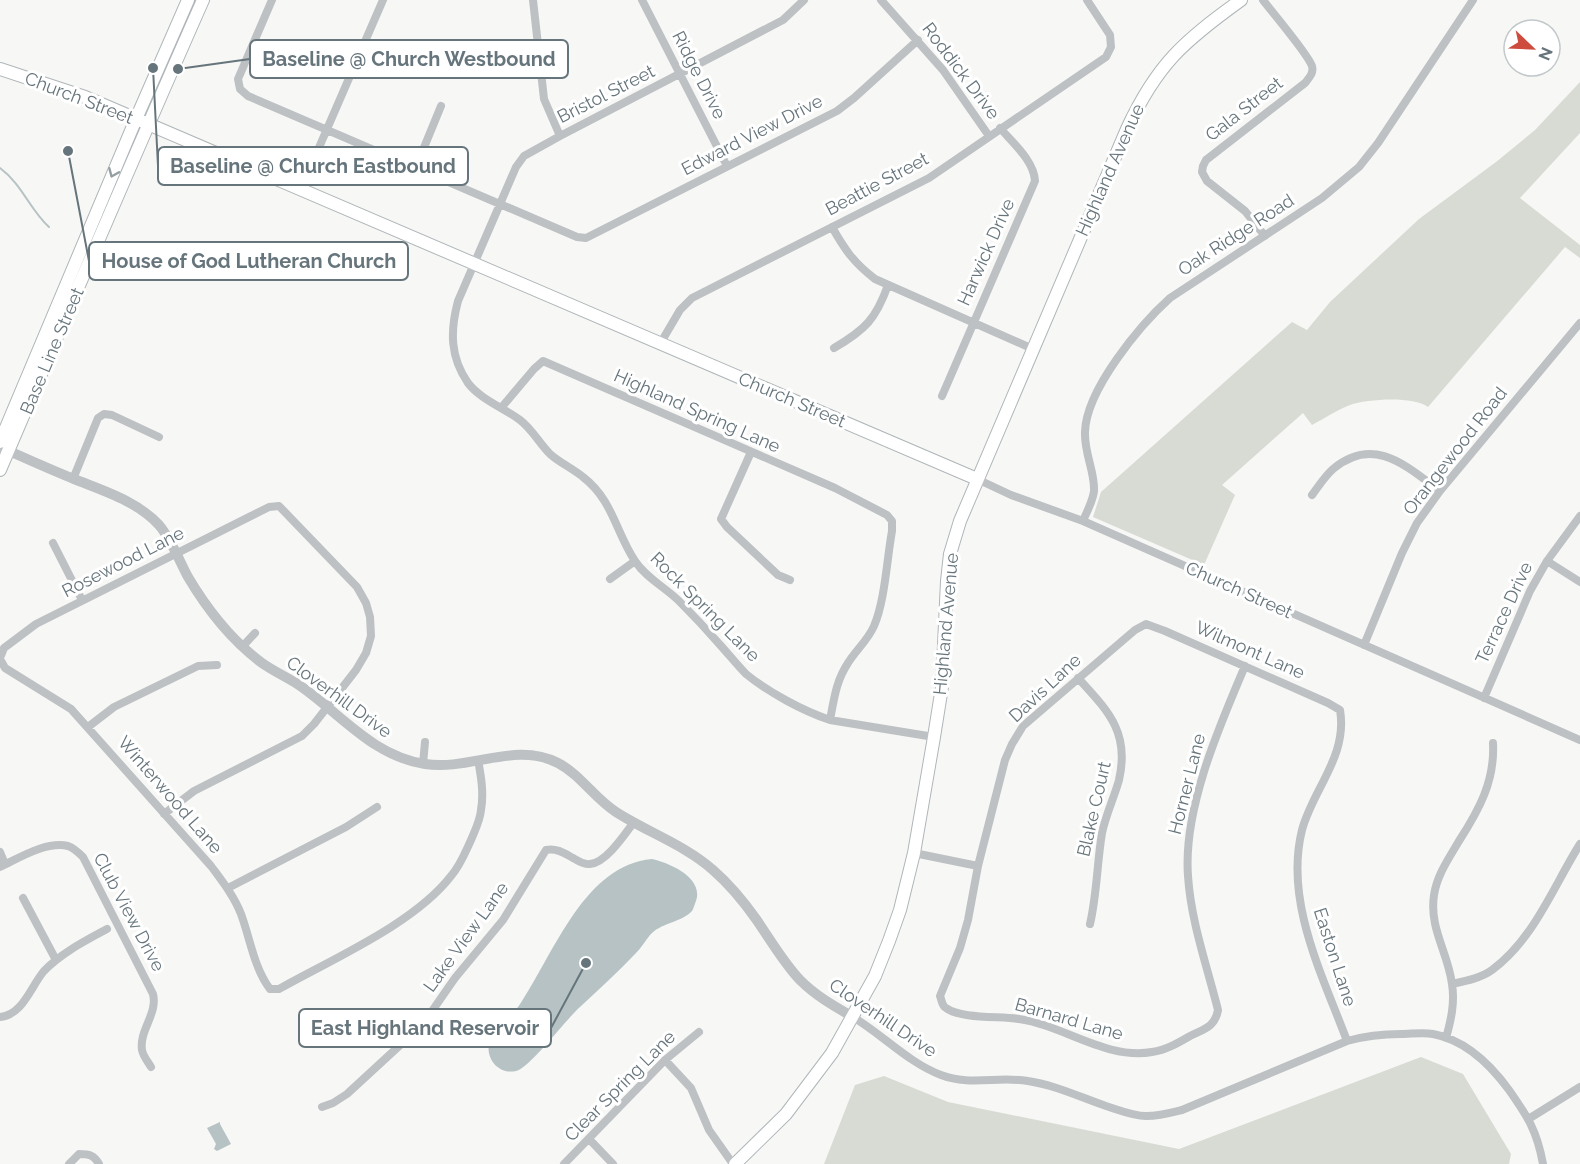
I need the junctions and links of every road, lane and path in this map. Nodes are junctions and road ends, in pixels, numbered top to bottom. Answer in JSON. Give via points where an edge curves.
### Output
{"nodes":[{"id":1,"x":188,"y":0,"type":"edge"},
{"id":2,"x":197,"y":0,"type":"edge"},
{"id":3,"x":203,"y":0,"type":"edge"},
{"id":4,"x":272,"y":0,"type":"edge"},
{"id":5,"x":383,"y":0,"type":"edge"},
{"id":6,"x":533,"y":0,"type":"edge"},
{"id":7,"x":642,"y":0,"type":"edge"},
{"id":8,"x":804,"y":0,"type":"edge"},
{"id":9,"x":881,"y":0,"type":"edge"},
{"id":10,"x":1087,"y":0,"type":"edge"},
{"id":11,"x":1241,"y":0,"type":"edge"},
{"id":12,"x":1263,"y":0,"type":"edge"},
{"id":13,"x":1473,"y":0,"type":"edge"},
{"id":14,"x":187,"y":35,"type":"junction"},
{"id":15,"x":918,"y":39,"type":"junction"},
{"id":16,"x":0,"y":69,"type":"edge"},
{"id":17,"x":680,"y":74,"type":"junction"},
{"id":18,"x":441,"y":106,"type":"dead end"},
{"id":19,"x":141,"y":121,"type":"junction"},
{"id":20,"x":328,"y":129,"type":"junction"},
{"id":21,"x":1000,"y":129,"type":"junction"},
{"id":22,"x":560,"y":136,"type":"junction"},
{"id":23,"x":989,"y":136,"type":"junction"},
{"id":24,"x":727,"y":166,"type":"junction"},
{"id":25,"x":416,"y":167,"type":"junction"},
{"id":26,"x":302,"y":189,"type":"junction"},
{"id":27,"x":501,"y":203,"type":"junction"},
{"id":28,"x":832,"y":227,"type":"junction"},
{"id":29,"x":1265,"y":236,"type":"junction"},
{"id":30,"x":475,"y":264,"type":"junction"},
{"id":31,"x":888,"y":285,"type":"junction"},
{"id":32,"x":973,"y":323,"type":"junction"},
{"id":33,"x":1580,"y":323,"type":"edge"},
{"id":34,"x":660,"y":344,"type":"junction"},
{"id":35,"x":834,"y":348,"type":"dead end"},
{"id":36,"x":1033,"y":350,"type":"junction"},
{"id":37,"x":942,"y":396,"type":"dead end"},
{"id":38,"x":501,"y":408,"type":"junction"},
{"id":39,"x":159,"y":437,"type":"dead end"},
{"id":40,"x":3,"y":446,"type":"edge"},
{"id":41,"x":751,"y":452,"type":"junction"},
{"id":42,"x":0,"y":470,"type":"edge"},
{"id":43,"x":73,"y":479,"type":"junction"},
{"id":44,"x":977,"y":479,"type":"junction"},
{"id":45,"x":1440,"y":491,"type":"junction"},
{"id":46,"x":1312,"y":495,"type":"dead end"},
{"id":47,"x":1580,"y":516,"type":"edge"},
{"id":48,"x":1083,"y":521,"type":"junction"},
{"id":49,"x":53,"y":543,"type":"dead end"},
{"id":50,"x":176,"y":554,"type":"junction"},
{"id":51,"x":635,"y":561,"type":"junction"},
{"id":52,"x":1547,"y":561,"type":"junction"},
{"id":53,"x":610,"y":579,"type":"dead end"},
{"id":54,"x":790,"y":580,"type":"dead end"},
{"id":55,"x":1580,"y":582,"type":"edge"},
{"id":56,"x":82,"y":600,"type":"junction"},
{"id":57,"x":1146,"y":624,"type":"joint"},
{"id":58,"x":255,"y":633,"type":"dead end"},
{"id":59,"x":1364,"y":645,"type":"junction"},
{"id":60,"x":243,"y":646,"type":"junction"},
{"id":61,"x":0,"y":658,"type":"edge"},
{"id":62,"x":216,"y":665,"type":"dead end"},
{"id":63,"x":1245,"y":666,"type":"junction"},
{"id":64,"x":1078,"y":678,"type":"junction"},
{"id":65,"x":1484,"y":698,"type":"junction"},
{"id":66,"x":326,"y":708,"type":"junction"},
{"id":67,"x":1340,"y":711,"type":"joint"},
{"id":68,"x":830,"y":720,"type":"junction"},
{"id":69,"x":88,"y":728,"type":"junction"},
{"id":70,"x":934,"y":737,"type":"junction"},
{"id":71,"x":1580,"y":740,"type":"edge"},
{"id":72,"x":425,"y":742,"type":"dead end"},
{"id":73,"x":1493,"y":743,"type":"dead end"},
{"id":74,"x":478,"y":760,"type":"junction"},
{"id":75,"x":423,"y":764,"type":"junction"},
{"id":76,"x":377,"y":807,"type":"dead end"},
{"id":77,"x":164,"y":814,"type":"junction"},
{"id":78,"x":634,"y":822,"type":"junction"},
{"id":79,"x":1580,"y":844,"type":"edge"},
{"id":80,"x":0,"y":852,"type":"edge"},
{"id":81,"x":914,"y":853,"type":"junction"},
{"id":82,"x":2,"y":866,"type":"edge"},
{"id":83,"x":978,"y":866,"type":"junction"},
{"id":84,"x":228,"y":888,"type":"junction"},
{"id":85,"x":24,"y":897,"type":"dead end"},
{"id":86,"x":1090,"y":924,"type":"dead end"},
{"id":87,"x":106,"y":929,"type":"dead end"},
{"id":88,"x":56,"y":960,"type":"junction"},
{"id":89,"x":1452,"y":984,"type":"junction"},
{"id":90,"x":0,"y":1017,"type":"edge"},
{"id":91,"x":853,"y":1017,"type":"junction"},
{"id":92,"x":1217,"y":1019,"type":"joint"},
{"id":93,"x":699,"y":1032,"type":"dead end"},
{"id":94,"x":1446,"y":1038,"type":"junction"},
{"id":95,"x":1347,"y":1041,"type":"junction"},
{"id":96,"x":665,"y":1060,"type":"junction"},
{"id":97,"x":151,"y":1067,"type":"dead end"},
{"id":98,"x":1580,"y":1087,"type":"edge"},
{"id":99,"x":322,"y":1107,"type":"dead end"},
{"id":100,"x":1530,"y":1118,"type":"junction"},
{"id":101,"x":589,"y":1139,"type":"junction"},
{"id":102,"x":69,"y":1164,"type":"edge"},
{"id":103,"x":99,"y":1164,"type":"edge"},
{"id":104,"x":564,"y":1164,"type":"edge"},
{"id":105,"x":613,"y":1164,"type":"edge"},
{"id":106,"x":734,"y":1164,"type":"edge"},
{"id":107,"x":1543,"y":1164,"type":"edge"}],
"edges":[{"from":1,"to":19,"type":"main road","name":"Base Line Street"},
{"from":2,"to":14,"type":"main road"},
{"from":3,"to":14,"type":"main road","name":"Base Line Street"},
{"from":4,"to":20,"type":"street","via":[[238,79],[240,89],[248,96]]},
{"from":5,"to":20,"type":"street"},
{"from":6,"to":22,"type":"street","via":[[544,99]]},
{"from":7,"to":17,"type":"street","name":"Ridge Drive"},
{"from":8,"to":17,"type":"street","name":"Bristol Street","via":[[783,20]]},
{"from":9,"to":15,"type":"street","name":"Roddick Drive"},
{"from":10,"to":21,"type":"street","name":"Beattie Street","via":[[1110,35],[1111,47],[1106,57]]},
{"from":11,"to":36,"type":"main road","name":"Highland Avenue","via":[[1185,43],[1146,90]]},
{"from":12,"to":29,"type":"street","name":"Gala Street","via":[[1305,56],[1312,67],[1311,75],[1206,160],[1202,172],[1207,181],[1245,211]]},
{"from":13,"to":29,"type":"street","name":"Oak Ridge Road","via":[[1359,167],[1322,198]]},
{"from":14,"to":19,"type":"main road","name":"Base Line Street"},
{"from":15,"to":23,"type":"street","name":"Roddick Drive"},
{"from":15,"to":24,"type":"street","name":"Edward View Drive","via":[[837,111]]},
{"from":16,"to":19,"type":"main road","name":"Church Street","via":[[70,91]]},
{"from":17,"to":22,"type":"street","name":"Bristol Street"},
{"from":17,"to":24,"type":"street","name":"Ridge Drive"},
{"from":18,"to":25,"type":"street"},
{"from":19,"to":26,"type":"main road","name":"Church Street"},
{"from":19,"to":40,"type":"main road","name":"Base Line Street","via":[[105,228]]},
{"from":20,"to":25,"type":"street"},
{"from":20,"to":26,"type":"street"},
{"from":21,"to":23,"type":"street","name":"Beattie Street"},
{"from":21,"to":32,"type":"street","name":"Harwick Drive","via":[[1030,164],[1035,181]]},
{"from":22,"to":27,"type":"street","name":"Bristol Street","via":[[524,156]]},
{"from":23,"to":28,"type":"street","name":"Beattie Street","via":[[928,178]]},
{"from":24,"to":27,"type":"street","name":"Edward View Drive","via":[[586,238]]},
{"from":25,"to":27,"type":"street"},
{"from":26,"to":30,"type":"main road","name":"Church Street"},
{"from":27,"to":30,"type":"street","name":"Bristol Street"},
{"from":28,"to":31,"type":"street","via":[[847,254],[875,279]]},
{"from":28,"to":34,"type":"street","name":"Beattie Street","via":[[692,298]]},
{"from":29,"to":48,"type":"street","name":"Oak Ridge Road","via":[[1170,298],[1150,316],[1119,357],[1087,414],[1085,450],[1094,491]]},
{"from":30,"to":34,"type":"main road","name":"Church Street"},
{"from":30,"to":38,"type":"street","name":"Rock Spring Lane","via":[[458,301],[453,343],[457,363],[470,385]]},
{"from":31,"to":32,"type":"street"},
{"from":31,"to":35,"type":"street","via":[[870,322]]},
{"from":32,"to":36,"type":"street"},
{"from":32,"to":37,"type":"street","name":"Harwick Drive"},
{"from":33,"to":45,"type":"street","name":"Orangewood Road"},
{"from":34,"to":44,"type":"main road","name":"Church Street"},
{"from":36,"to":44,"type":"main road","name":"Highland Avenue"},
{"from":38,"to":41,"type":"street","name":"Highland Spring Lane","via":[[543,361]]},
{"from":38,"to":51,"type":"street","name":"Rock Spring Lane","via":[[521,421],[548,452],[598,492],[613,513]]},
{"from":39,"to":43,"type":"street","via":[[104,414],[98,418]]},
{"from":40,"to":42,"type":"main road","name":"Base Line Street"},
{"from":40,"to":43,"type":"street","name":"Cloverhill Drive"},
{"from":41,"to":54,"type":"street","via":[[721,519],[778,575]]},
{"from":41,"to":68,"type":"street","name":"Highland Spring Lane","via":[[844,493],[892,521],[875,625],[837,684]]},
{"from":43,"to":50,"type":"street","name":"Cloverhill Drive","via":[[145,512],[160,527]]},
{"from":44,"to":48,"type":"street","name":"Church Street"},
{"from":44,"to":70,"type":"main road","name":"Highland Avenue","via":[[950,554],[942,687]]},
{"from":45,"to":46,"type":"street","via":[[1390,458],[1373,453],[1351,457],[1331,471]]},
{"from":45,"to":59,"type":"street","name":"Orangewood Road","via":[[1402,553]]},
{"from":47,"to":52,"type":"street","name":"Terrace Drive"},
{"from":48,"to":59,"type":"street","name":"Church Street"},
{"from":49,"to":56,"type":"street"},
{"from":50,"to":56,"type":"street","name":"Rosewood Lane"},
{"from":50,"to":60,"type":"street","name":"Cloverhill Drive","via":[[212,614]]},
{"from":50,"to":66,"type":"street","name":"Rosewood Lane","via":[[269,507],[279,506],[283,510],[357,586],[370,617],[371,636],[366,653]]},
{"from":51,"to":53,"type":"street"},
{"from":51,"to":68,"type":"street","name":"Rock Spring Lane","via":[[677,599],[746,674]]},
{"from":52,"to":55,"type":"street"},
{"from":52,"to":65,"type":"street","name":"Terrace Drive"},
{"from":56,"to":61,"type":"street","name":"Rosewood Lane","via":[[36,624],[4,648]]},
{"from":57,"to":63,"type":"street","name":"Wilmont Lane"},
{"from":57,"to":64,"type":"street","name":"Davis Lane"},
{"from":58,"to":60,"type":"street"},
{"from":59,"to":65,"type":"street","name":"Church Street"},
{"from":60,"to":66,"type":"street","name":"Cloverhill Drive"},
{"from":61,"to":69,"type":"street","name":"Winterwood Lane","via":[[5,668],[71,709]]},
{"from":62,"to":69,"type":"street","via":[[198,666],[114,706]]},
{"from":63,"to":67,"type":"street","name":"Wilmont Lane"},
{"from":63,"to":92,"type":"street","name":"Horner Lane","via":[[1206,766],[1189,844],[1192,910]]},
{"from":64,"to":83,"type":"street","name":"Davis Lane","via":[[1023,726],[1012,744]]},
{"from":64,"to":86,"type":"street","name":"Blake Court","via":[[1113,718],[1123,755],[1102,832]]},
{"from":65,"to":71,"type":"street","name":"Church Street"},
{"from":66,"to":75,"type":"street","name":"Cloverhill Drive","via":[[388,752]]},
{"from":66,"to":77,"type":"street","via":[[302,736],[194,791]]},
{"from":67,"to":95,"type":"street","name":"Easton Lane","via":[[1337,753],[1308,811],[1297,870],[1310,941]]},
{"from":68,"to":70,"type":"street","name":"Rock Spring Lane"},
{"from":69,"to":77,"type":"street","name":"Winterwood Lane"},
{"from":70,"to":81,"type":"main road","name":"Highland Avenue"},
{"from":72,"to":75,"type":"street"},
{"from":73,"to":89,"type":"street","via":[[1494,764],[1483,799],[1439,876],[1434,894],[1435,930]]},
{"from":74,"to":75,"type":"street","name":"Cloverhill Drive"},
{"from":74,"to":78,"type":"street","name":"Cloverhill Drive","via":[[515,754],[556,762],[602,802]]},
{"from":74,"to":84,"type":"street","name":"Winterwood Lane","via":[[482,810],[451,876],[419,907],[390,927],[279,989],[270,989],[263,979]]},
{"from":76,"to":84,"type":"street"},
{"from":77,"to":84,"type":"street","name":"Winterwood Lane"},
{"from":78,"to":91,"type":"street","name":"Cloverhill Drive","via":[[712,869],[754,916],[801,981],[826,1002]]},
{"from":78,"to":99,"type":"street","name":"Lake View Lane","via":[[602,860],[592,864],[546,850],[502,920],[423,1024],[347,1094]]},
{"from":79,"to":89,"type":"street","via":[[1537,921],[1518,946],[1491,971]]},
{"from":80,"to":82,"type":"street"},
{"from":81,"to":83,"type":"street"},
{"from":81,"to":91,"type":"main road","name":"Highland Avenue","via":[[889,941]]},
{"from":82,"to":97,"type":"street","name":"Club View Drive","via":[[57,845],[69,846],[83,857],[153,994],[155,1002],[142,1051]]},
{"from":83,"to":92,"type":"street","name":"Barnard Lane","via":[[960,948],[940,996],[946,1008],[983,1017],[1020,1019],[1119,1052],[1137,1054],[1169,1047]]},
{"from":85,"to":88,"type":"street"},
{"from":87,"to":88,"type":"street"},
{"from":88,"to":90,"type":"street","via":[[19,1008]]},
{"from":89,"to":94,"type":"street","via":[[1453,1006]]},
{"from":91,"to":95,"type":"street","name":"Cloverhill Drive","via":[[941,1075],[961,1080],[1024,1080],[1044,1084],[1144,1116],[1182,1110]]},
{"from":91,"to":106,"type":"main road","name":"Highland Avenue","via":[[832,1053],[786,1114]]},
{"from":93,"to":96,"type":"street","name":"Clear Spring Lane"},
{"from":94,"to":95,"type":"street","name":"Cloverhill Drive","via":[[1396,1034]]},
{"from":94,"to":100,"type":"street","name":"Cloverhill Drive","via":[[1494,1069]]},
{"from":96,"to":101,"type":"street","name":"Clear Spring Lane"},
{"from":96,"to":106,"type":"street","via":[[691,1088],[709,1130]]},
{"from":98,"to":100,"type":"street"},
{"from":100,"to":107,"type":"street","name":"Cloverhill Drive"},
{"from":101,"to":104,"type":"street","name":"Clear Spring Lane"},
{"from":101,"to":105,"type":"street"},
{"from":102,"to":103,"type":"street","via":[[79,1154],[88,1154]]}]}
